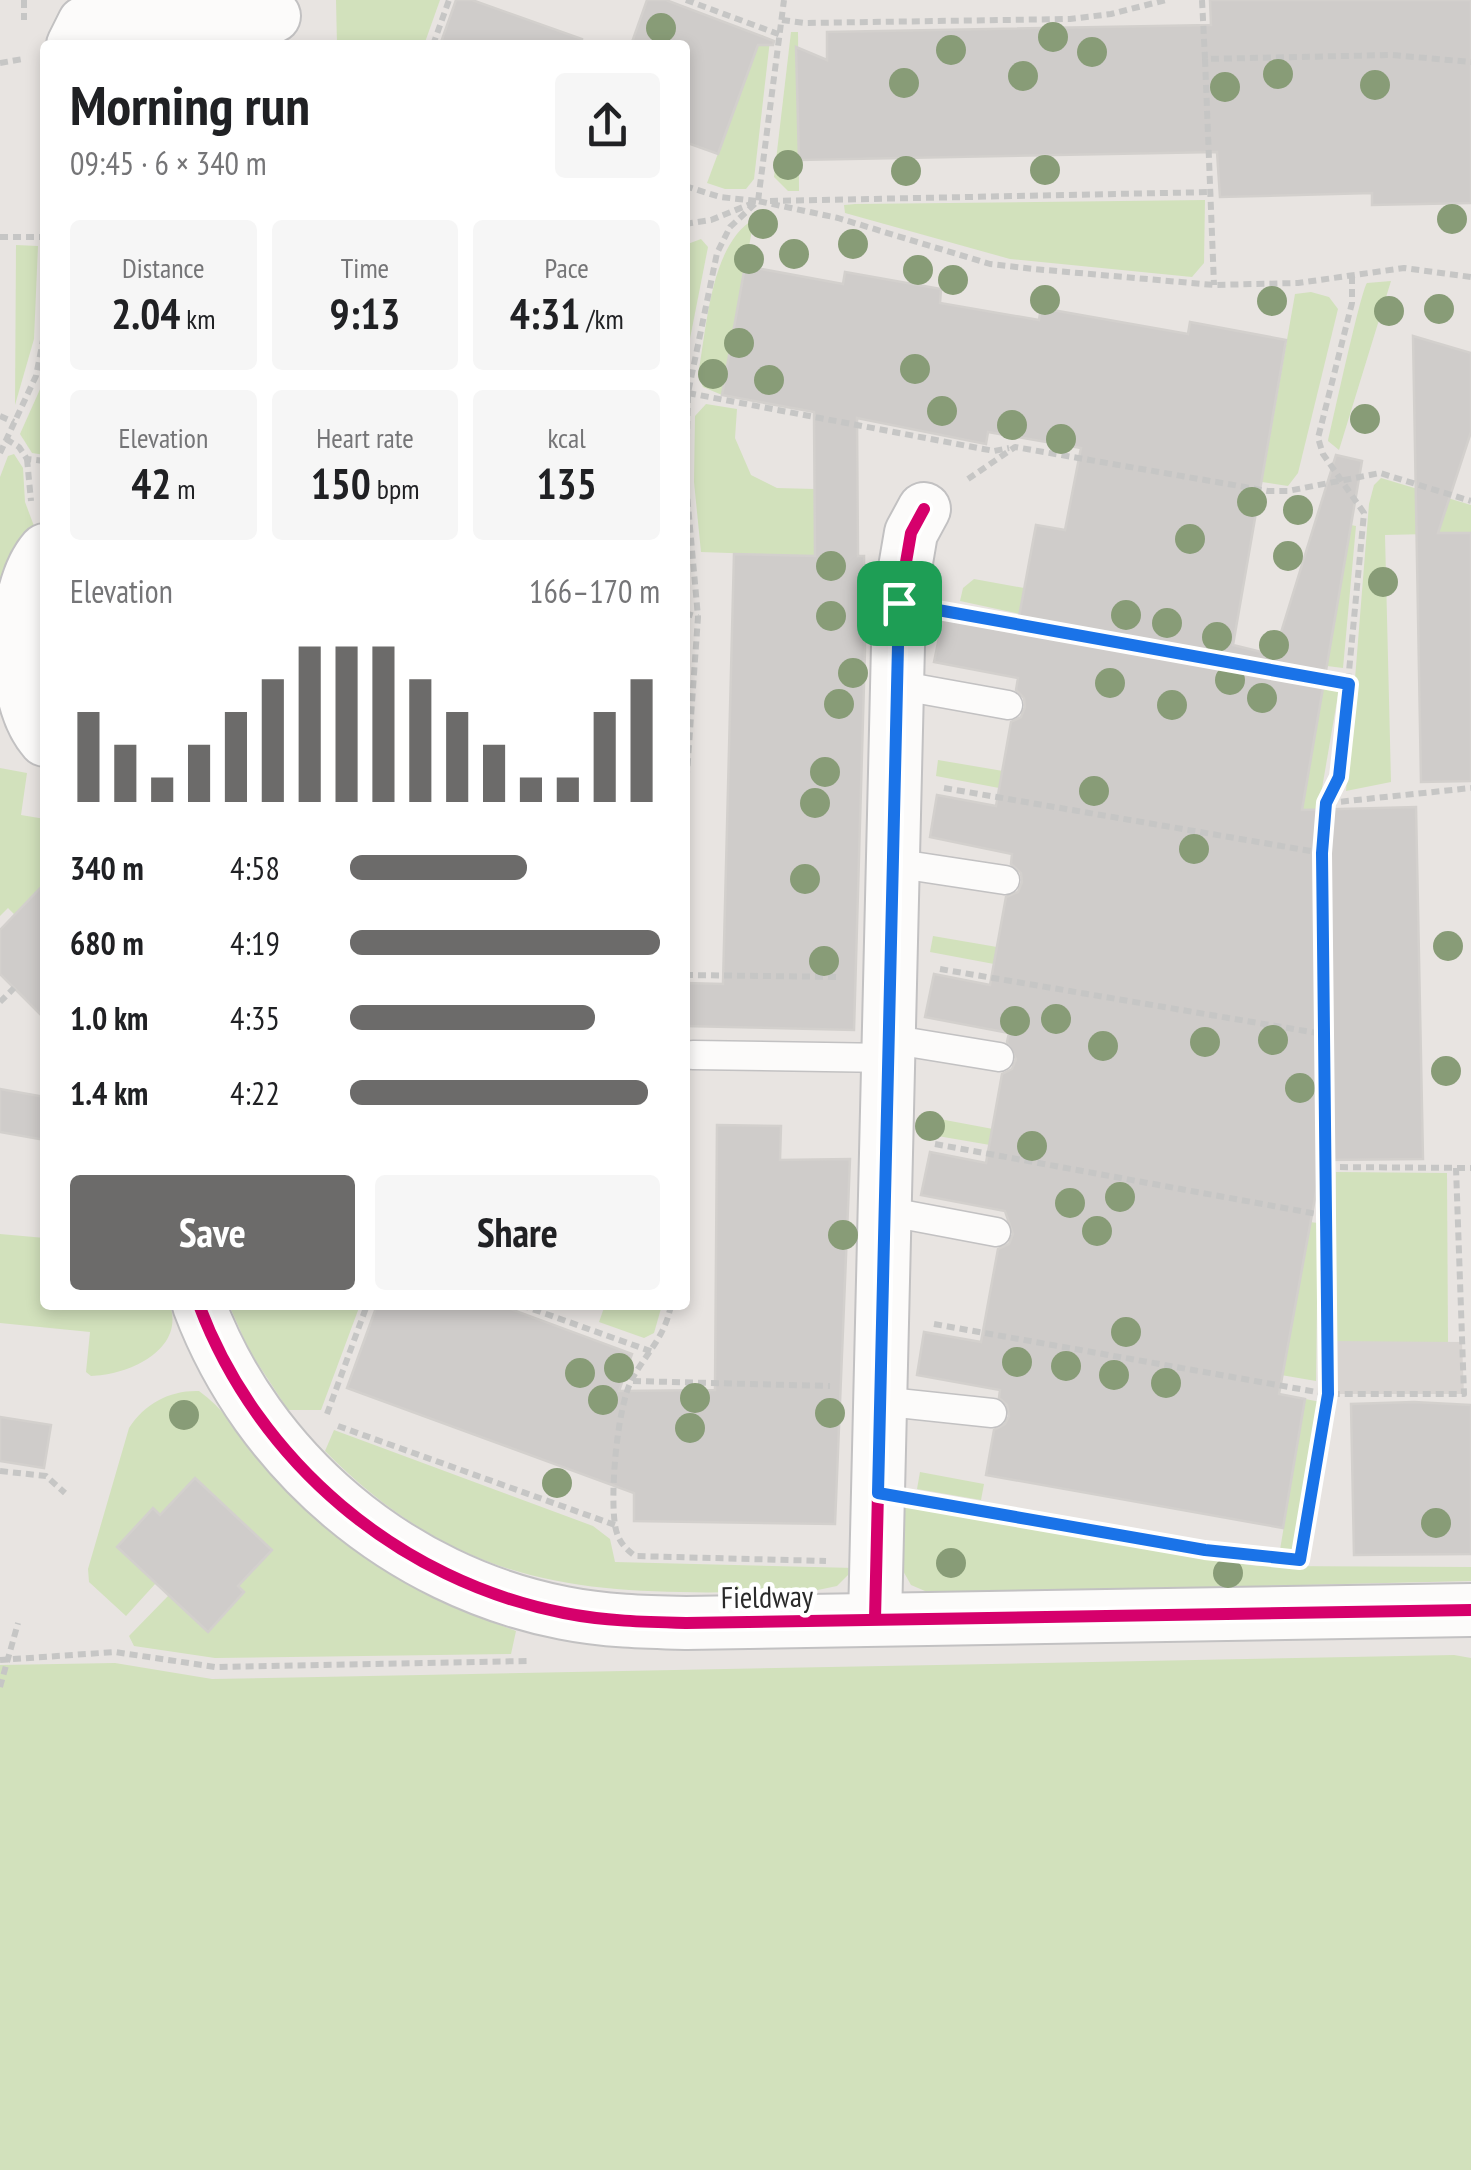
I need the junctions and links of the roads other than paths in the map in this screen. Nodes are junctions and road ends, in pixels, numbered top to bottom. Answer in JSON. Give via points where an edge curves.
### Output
{"nodes":[{"id":1,"x":274,"y":20,"type":"edge"},
{"id":2,"x":64,"y":40,"type":"edge"},
{"id":3,"x":924,"y":509,"type":"road end"},
{"id":4,"x":39,"y":528,"type":"edge"},
{"id":5,"x":897,"y":685,"type":"junction"},
{"id":6,"x":1008,"y":706,"type":"dead end"},
{"id":7,"x":40,"y":732,"type":"edge"},
{"id":8,"x":893,"y":863,"type":"junction"},
{"id":9,"x":1004,"y":880,"type":"dead end"},
{"id":10,"x":889,"y":1049,"type":"junction"},
{"id":11,"x":693,"y":1055,"type":"dead end"},
{"id":12,"x":1000,"y":1057,"type":"dead end"},
{"id":13,"x":885,"y":1212,"type":"junction"},
{"id":14,"x":996,"y":1232,"type":"dead end"},
{"id":15,"x":201,"y":1310,"type":"edge"},
{"id":16,"x":880,"y":1394,"type":"junction"},
{"id":17,"x":992,"y":1413,"type":"dead end"},
{"id":18,"x":1471,"y":1610,"type":"edge"},
{"id":19,"x":876,"y":1619,"type":"junction"}],
"edges":[{"from":1,"to":2,"type":"street","via":[[97,20]]},
{"from":3,"to":5,"type":"street","via":[[911,533],[899,603]]},
{"from":4,"to":7,"type":"street","via":[[18,670]]},
{"from":5,"to":6,"type":"lane"},
{"from":5,"to":8,"type":"street"},
{"from":8,"to":9,"type":"lane"},
{"from":8,"to":10,"type":"street"},
{"from":10,"to":11,"type":"lane"},
{"from":10,"to":12,"type":"lane"},
{"from":10,"to":13,"type":"street"},
{"from":13,"to":14,"type":"lane"},
{"from":13,"to":16,"type":"street"},
{"from":15,"to":19,"type":"street","name":"Fieldway","via":[[242,1392],[303,1470],[376,1533],[462,1582],[561,1612],[624,1622]]},
{"from":16,"to":17,"type":"lane"},
{"from":16,"to":19,"type":"street"},
{"from":18,"to":19,"type":"street","name":"Fieldway"}]}
